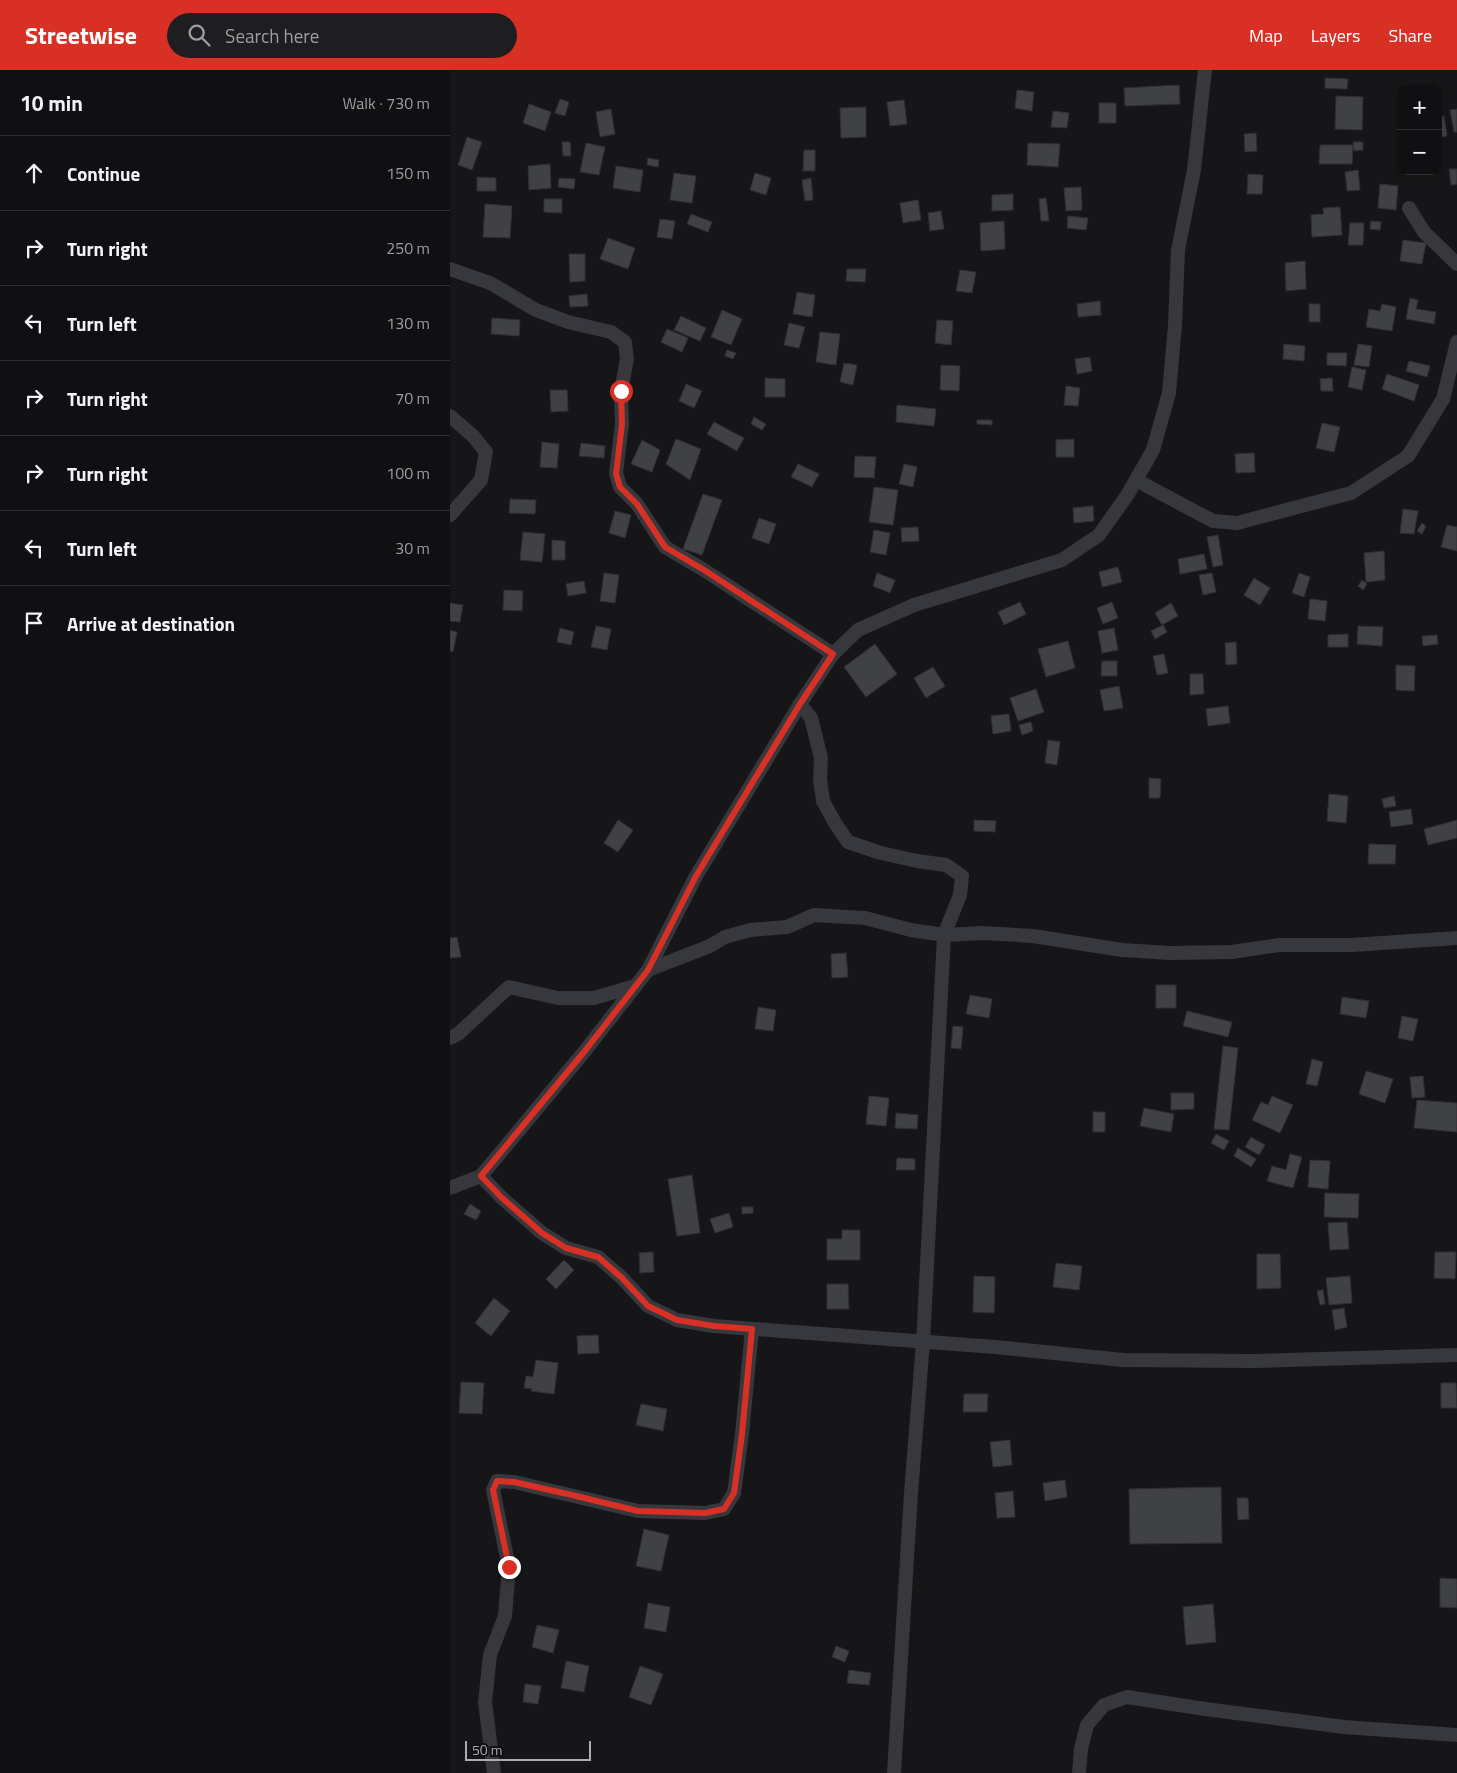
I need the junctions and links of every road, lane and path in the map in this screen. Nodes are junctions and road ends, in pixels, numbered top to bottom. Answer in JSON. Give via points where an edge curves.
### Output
{"nodes":[{"id":1,"x":1205,"y":70,"type":"edge"},
{"id":2,"x":1409,"y":208,"type":"dead end"},
{"id":3,"x":1457,"y":264,"type":"edge"},
{"id":4,"x":450,"y":269,"type":"edge"},
{"id":5,"x":1457,"y":342,"type":"edge"},
{"id":6,"x":450,"y":416,"type":"edge"},
{"id":7,"x":1136,"y":480,"type":"junction"},
{"id":8,"x":450,"y":515,"type":"edge"},
{"id":9,"x":833,"y":654,"type":"junction"},
{"id":10,"x":800,"y":704,"type":"junction"},
{"id":11,"x":944,"y":936,"type":"junction"},
{"id":12,"x":1457,"y":938,"type":"edge"},
{"id":13,"x":648,"y":970,"type":"junction"},
{"id":14,"x":636,"y":986,"type":"junction"},
{"id":15,"x":450,"y":1038,"type":"edge"},
{"id":16,"x":481,"y":1176,"type":"junction"},
{"id":17,"x":450,"y":1188,"type":"edge"},
{"id":18,"x":752,"y":1329,"type":"junction"},
{"id":19,"x":924,"y":1342,"type":"junction"},
{"id":20,"x":1457,"y":1356,"type":"edge"},
{"id":21,"x":1457,"y":1735,"type":"edge"},
{"id":22,"x":494,"y":1773,"type":"edge"},
{"id":23,"x":894,"y":1773,"type":"edge"},
{"id":24,"x":1079,"y":1773,"type":"edge"}],
"edges":[{"from":1,"to":7,"type":"street","via":[[1194,170],[1178,250],[1169,393],[1153,450]]},
{"from":2,"to":3,"type":"street","via":[[1424,232]]},
{"from":4,"to":9,"type":"street","via":[[490,283],[536,310],[568,322],[611,332],[625,342],[627,359],[621,391],[622,424],[616,474],[620,487],[637,504],[665,547]]},
{"from":5,"to":7,"type":"street","via":[[1443,399],[1408,456],[1351,493],[1237,523],[1213,521]]},
{"from":6,"to":8,"type":"street","via":[[486,452],[481,480]]},
{"from":7,"to":9,"type":"street","via":[[1099,535],[1062,560],[914,605],[858,630]]},
{"from":9,"to":10,"type":"street"},
{"from":10,"to":11,"type":"street","via":[[811,718],[821,758],[823,801],[848,842],[881,853],[946,865],[962,876],[960,895]]},
{"from":10,"to":13,"type":"street","via":[[696,876]]},
{"from":11,"to":12,"type":"street","via":[[983,933],[1033,936],[1122,950],[1170,953]]},
{"from":11,"to":13,"type":"street","via":[[865,918],[814,915],[786,927],[750,930],[725,937]]},
{"from":11,"to":19,"type":"street"},
{"from":13,"to":14,"type":"street"},
{"from":14,"to":15,"type":"street","via":[[594,998],[558,998],[509,987]]},
{"from":14,"to":16,"type":"street"},
{"from":16,"to":17,"type":"street"},
{"from":16,"to":18,"type":"street","via":[[542,1233],[566,1248],[598,1257],[648,1306],[677,1320]]},
{"from":18,"to":19,"type":"street"},
{"from":18,"to":22,"type":"street","via":[[734,1493],[724,1509],[705,1513],[638,1511],[514,1482],[497,1481],[493,1490],[509,1567],[505,1616],[490,1655],[485,1702]]},
{"from":19,"to":20,"type":"street","via":[[1123,1360],[1255,1361]]},
{"from":19,"to":23,"type":"street"},
{"from":21,"to":24,"type":"street","via":[[1344,1727],[1127,1697],[1104,1706],[1087,1725]]}]}
